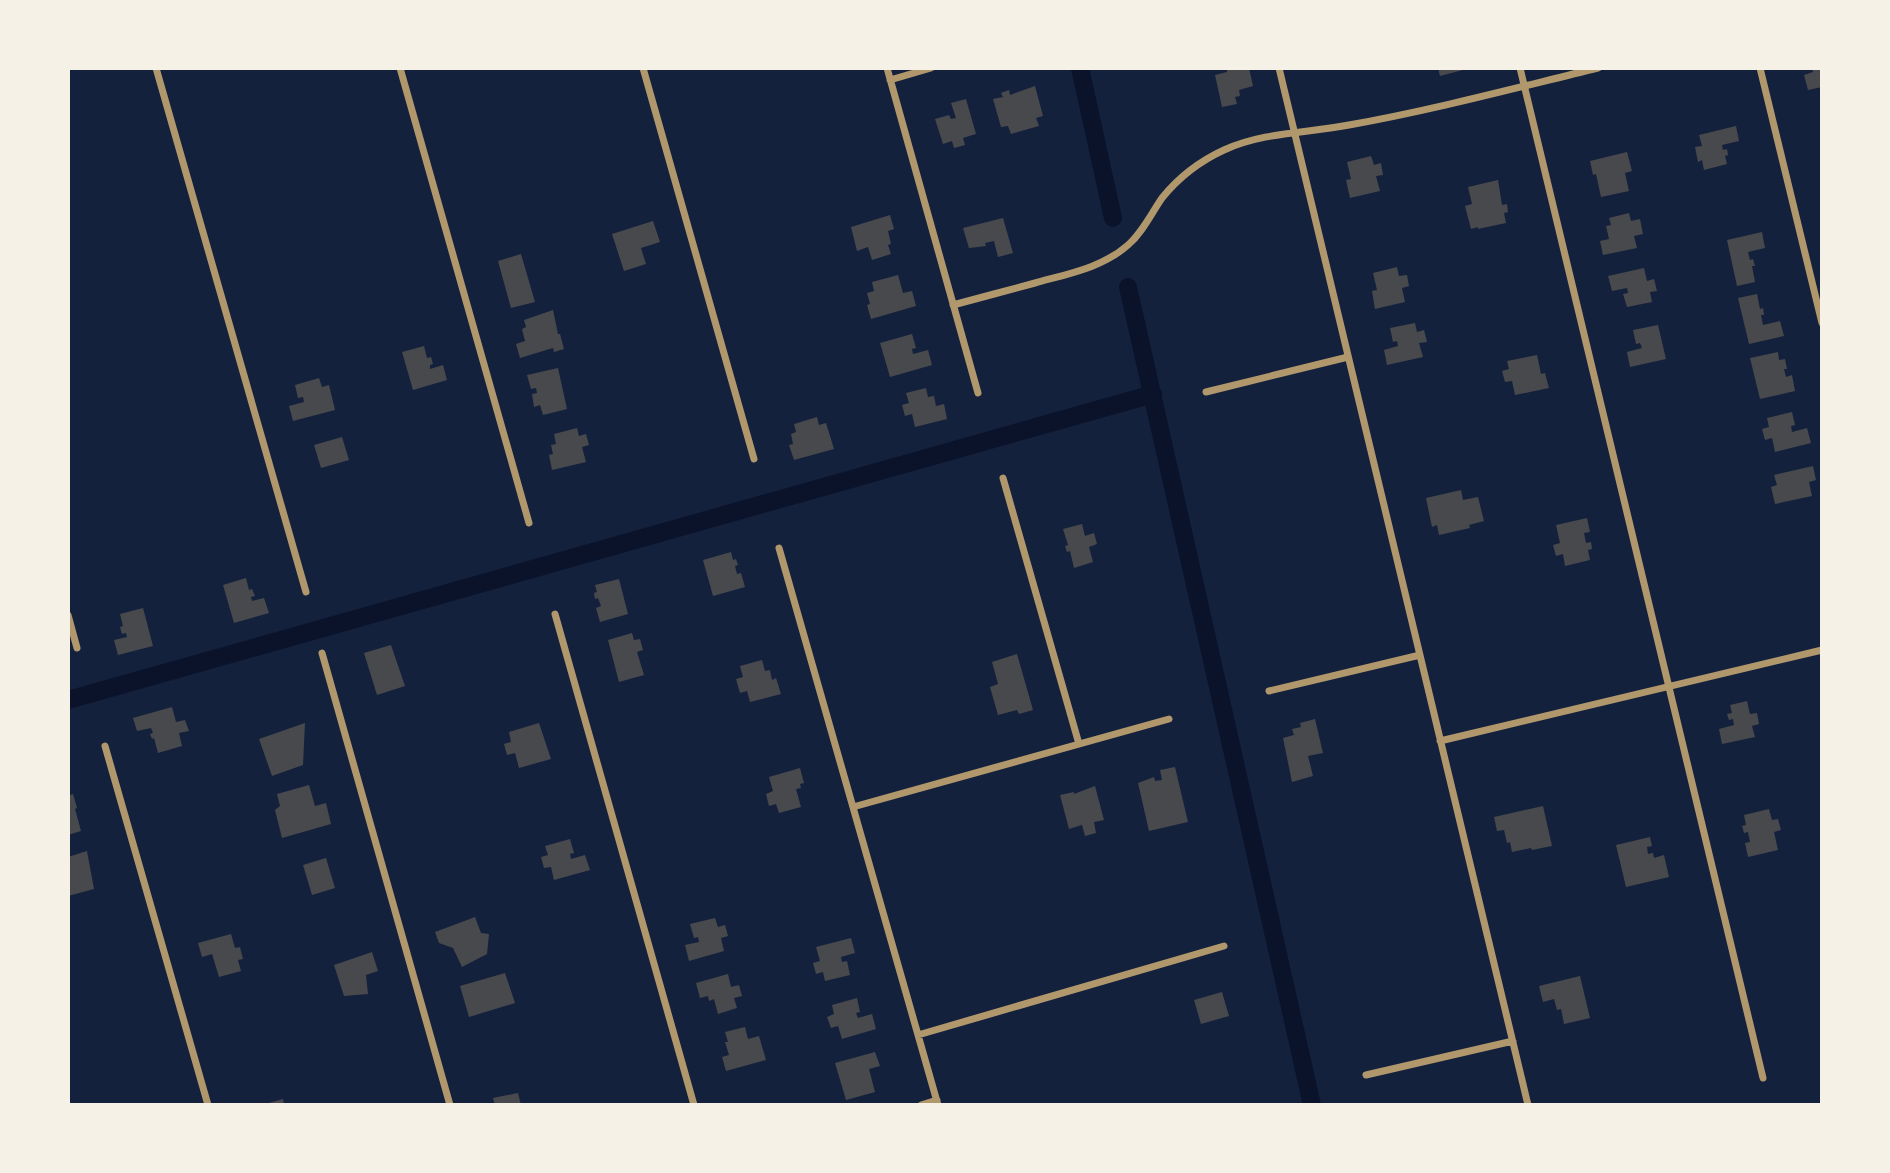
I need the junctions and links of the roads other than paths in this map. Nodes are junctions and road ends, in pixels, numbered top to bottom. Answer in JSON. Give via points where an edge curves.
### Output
{"nodes":[{"id":1,"x":156,"y":68,"type":"edge"},
{"id":2,"x":400,"y":68,"type":"edge"},
{"id":3,"x":643,"y":68,"type":"edge"},
{"id":4,"x":887,"y":68,"type":"edge"},
{"id":5,"x":930,"y":68,"type":"edge"},
{"id":6,"x":1279,"y":68,"type":"edge"},
{"id":7,"x":1520,"y":68,"type":"edge"},
{"id":8,"x":1598,"y":68,"type":"edge"},
{"id":9,"x":1760,"y":68,"type":"edge"},
{"id":10,"x":890,"y":80,"type":"junction"},
{"id":11,"x":1524,"y":86,"type":"junction"},
{"id":12,"x":1294,"y":133,"type":"junction"},
{"id":13,"x":953,"y":305,"type":"junction"},
{"id":14,"x":1822,"y":323,"type":"edge"},
{"id":15,"x":1348,"y":358,"type":"junction"},
{"id":16,"x":1206,"y":392,"type":"dead end"},
{"id":17,"x":978,"y":393,"type":"dead end"},
{"id":18,"x":754,"y":458,"type":"dead end"},
{"id":19,"x":1003,"y":478,"type":"dead end"},
{"id":20,"x":529,"y":523,"type":"dead end"},
{"id":21,"x":779,"y":548,"type":"dead end"},
{"id":22,"x":306,"y":592,"type":"dead end"},
{"id":23,"x":555,"y":614,"type":"dead end"},
{"id":24,"x":68,"y":615,"type":"edge"},
{"id":25,"x":77,"y":648,"type":"dead end"},
{"id":26,"x":1822,"y":650,"type":"edge"},
{"id":27,"x":322,"y":653,"type":"dead end"},
{"id":28,"x":1420,"y":655,"type":"junction"},
{"id":29,"x":1669,"y":687,"type":"junction"},
{"id":30,"x":1269,"y":691,"type":"dead end"},
{"id":31,"x":1169,"y":719,"type":"dead end"},
{"id":32,"x":1440,"y":741,"type":"junction"},
{"id":33,"x":1079,"y":744,"type":"junction"},
{"id":34,"x":105,"y":746,"type":"dead end"},
{"id":35,"x":853,"y":807,"type":"junction"},
{"id":36,"x":1224,"y":946,"type":"dead end"},
{"id":37,"x":918,"y":1035,"type":"junction"},
{"id":38,"x":1513,"y":1041,"type":"junction"},
{"id":39,"x":1366,"y":1075,"type":"dead end"},
{"id":40,"x":1763,"y":1078,"type":"dead end"},
{"id":41,"x":937,"y":1102,"type":"edge"},
{"id":42,"x":208,"y":1105,"type":"edge"},
{"id":43,"x":450,"y":1105,"type":"edge"},
{"id":44,"x":694,"y":1105,"type":"edge"},
{"id":45,"x":921,"y":1105,"type":"edge"},
{"id":46,"x":1528,"y":1105,"type":"edge"}],
"edges":[{"from":1,"to":22,"type":"street"},
{"from":2,"to":20,"type":"street"},
{"from":3,"to":18,"type":"street"},
{"from":4,"to":10,"type":"street"},
{"from":5,"to":10,"type":"street"},
{"from":6,"to":12,"type":"street"},
{"from":7,"to":11,"type":"street"},
{"from":8,"to":11,"type":"street"},
{"from":9,"to":14,"type":"street"},
{"from":10,"to":13,"type":"street"},
{"from":11,"to":12,"type":"street","via":[[1348,126]]},
{"from":11,"to":29,"type":"street"},
{"from":12,"to":13,"type":"street","via":[[1243,142],[1208,157],[1176,183],[1130,244],[1100,263]]},
{"from":12,"to":15,"type":"street"},
{"from":13,"to":17,"type":"street"},
{"from":15,"to":16,"type":"street"},
{"from":15,"to":28,"type":"street"},
{"from":19,"to":33,"type":"street"},
{"from":21,"to":35,"type":"street"},
{"from":23,"to":44,"type":"street"},
{"from":24,"to":25,"type":"street"},
{"from":26,"to":29,"type":"street"},
{"from":27,"to":43,"type":"street"},
{"from":28,"to":30,"type":"street"},
{"from":28,"to":32,"type":"street"},
{"from":29,"to":32,"type":"street"},
{"from":29,"to":40,"type":"street"},
{"from":31,"to":33,"type":"street"},
{"from":32,"to":38,"type":"street"},
{"from":33,"to":35,"type":"street"},
{"from":34,"to":42,"type":"street"},
{"from":35,"to":37,"type":"street"},
{"from":36,"to":37,"type":"street"},
{"from":37,"to":41,"type":"street"},
{"from":38,"to":39,"type":"street"},
{"from":38,"to":46,"type":"street"},
{"from":41,"to":45,"type":"street"}]}
